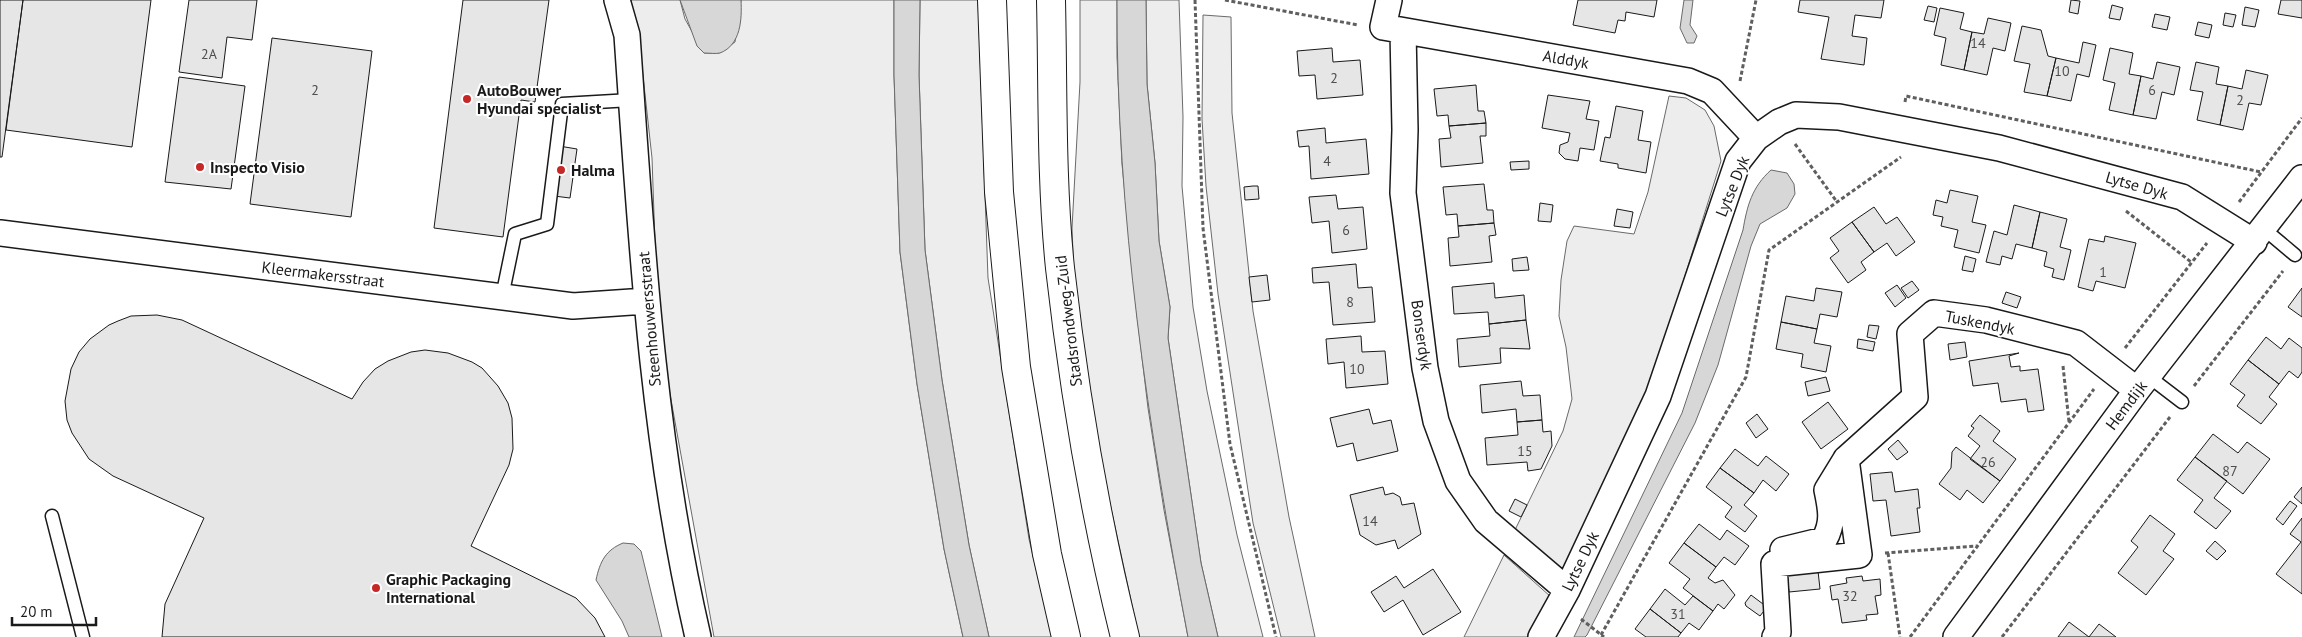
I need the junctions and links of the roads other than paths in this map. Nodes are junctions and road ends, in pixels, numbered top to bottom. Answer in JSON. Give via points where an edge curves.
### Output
{"nodes":[{"id":1,"x":617,"y":0,"type":"edge"},
{"id":2,"x":992,"y":0,"type":"edge"},
{"id":3,"x":1051,"y":0,"type":"edge"},
{"id":4,"x":1389,"y":0,"type":"edge"},
{"id":5,"x":1393,"y":29,"type":"junction"},
{"id":6,"x":631,"y":100,"type":"junction"},
{"id":7,"x":1756,"y":138,"type":"junction"},
{"id":8,"x":2302,"y":178,"type":"edge"},
{"id":9,"x":0,"y":233,"type":"edge"},
{"id":10,"x":2259,"y":235,"type":"junction"},
{"id":11,"x":2295,"y":255,"type":"road end"},
{"id":12,"x":502,"y":297,"type":"junction"},
{"id":13,"x":646,"y":301,"type":"junction"},
{"id":14,"x":2142,"y":383,"type":"junction"},
{"id":15,"x":2182,"y":402,"type":"road end"},
{"id":16,"x":1846,"y":459,"type":"junction"},
{"id":17,"x":52,"y":516,"type":"dead end"},
{"id":18,"x":1774,"y":564,"type":"junction"},
{"id":19,"x":1567,"y":590,"type":"junction"},
{"id":20,"x":83,"y":637,"type":"edge"},
{"id":21,"x":698,"y":637,"type":"edge"},
{"id":22,"x":1066,"y":637,"type":"edge"},
{"id":23,"x":1125,"y":637,"type":"edge"},
{"id":24,"x":1541,"y":637,"type":"edge"},
{"id":25,"x":1774,"y":637,"type":"edge"},
{"id":26,"x":1956,"y":637,"type":"edge"}],
"edges":[{"from":1,"to":6,"type":"street","name":"Steenhouwersstraat","via":[[626,35]]},
{"from":2,"to":22,"type":"main road","via":[[999,192],[1016,366],[1047,554]]},
{"from":3,"to":23,"type":"main road","name":"Stadsrondweg-Zuid","via":[[1060,267],[1090,476]]},
{"from":4,"to":5,"type":"street"},
{"from":5,"to":7,"type":"street","name":"Alddyk","via":[[1688,81],[1712,91]]},
{"from":5,"to":19,"type":"street","name":"Bonserdyk","via":[[1405,130],[1403,193],[1425,368],[1436,421],[1458,481],[1486,521]]},
{"from":6,"to":12,"type":"lane","via":[[562,104],[547,224],[515,234]]},
{"from":6,"to":13,"type":"street","name":"Steenhouwersstraat"},
{"from":7,"to":10,"type":"street","name":"Lytse Dyk","via":[[1796,115],[1839,117],[1906,129],[1999,148],[2182,197]]},
{"from":7,"to":19,"type":"street","name":"Lytse Dyk","via":[[1738,162],[1658,396]]},
{"from":8,"to":10,"type":"street","name":"Hemdijk"},
{"from":9,"to":12,"type":"street","name":"Kleermakersstraat"},
{"from":10,"to":11,"type":"lane"},
{"from":10,"to":14,"type":"street","name":"Hemdijk"},
{"from":12,"to":13,"type":"street","name":"Kleermakersstraat","via":[[573,306]]},
{"from":13,"to":21,"type":"street","name":"Steenhouwersstraat","via":[[656,402],[669,486]]},
{"from":14,"to":15,"type":"lane"},
{"from":14,"to":16,"type":"street","name":"Tuskendyk","via":[[2076,343],[1986,320],[1934,313],[1910,334],[1915,397]]},
{"from":14,"to":26,"type":"street","name":"Hemdijk"},
{"from":16,"to":18,"type":"street","name":"Tuskendyk","via":[[1827,490],[1832,516],[1824,540],[1776,552]]},
{"from":16,"to":18,"type":"street","via":[[1859,555]]},
{"from":17,"to":20,"type":"lane"},
{"from":18,"to":25,"type":"street","via":[[1778,632]]},
{"from":19,"to":24,"type":"street","name":"Lytse Dyk"}]}
